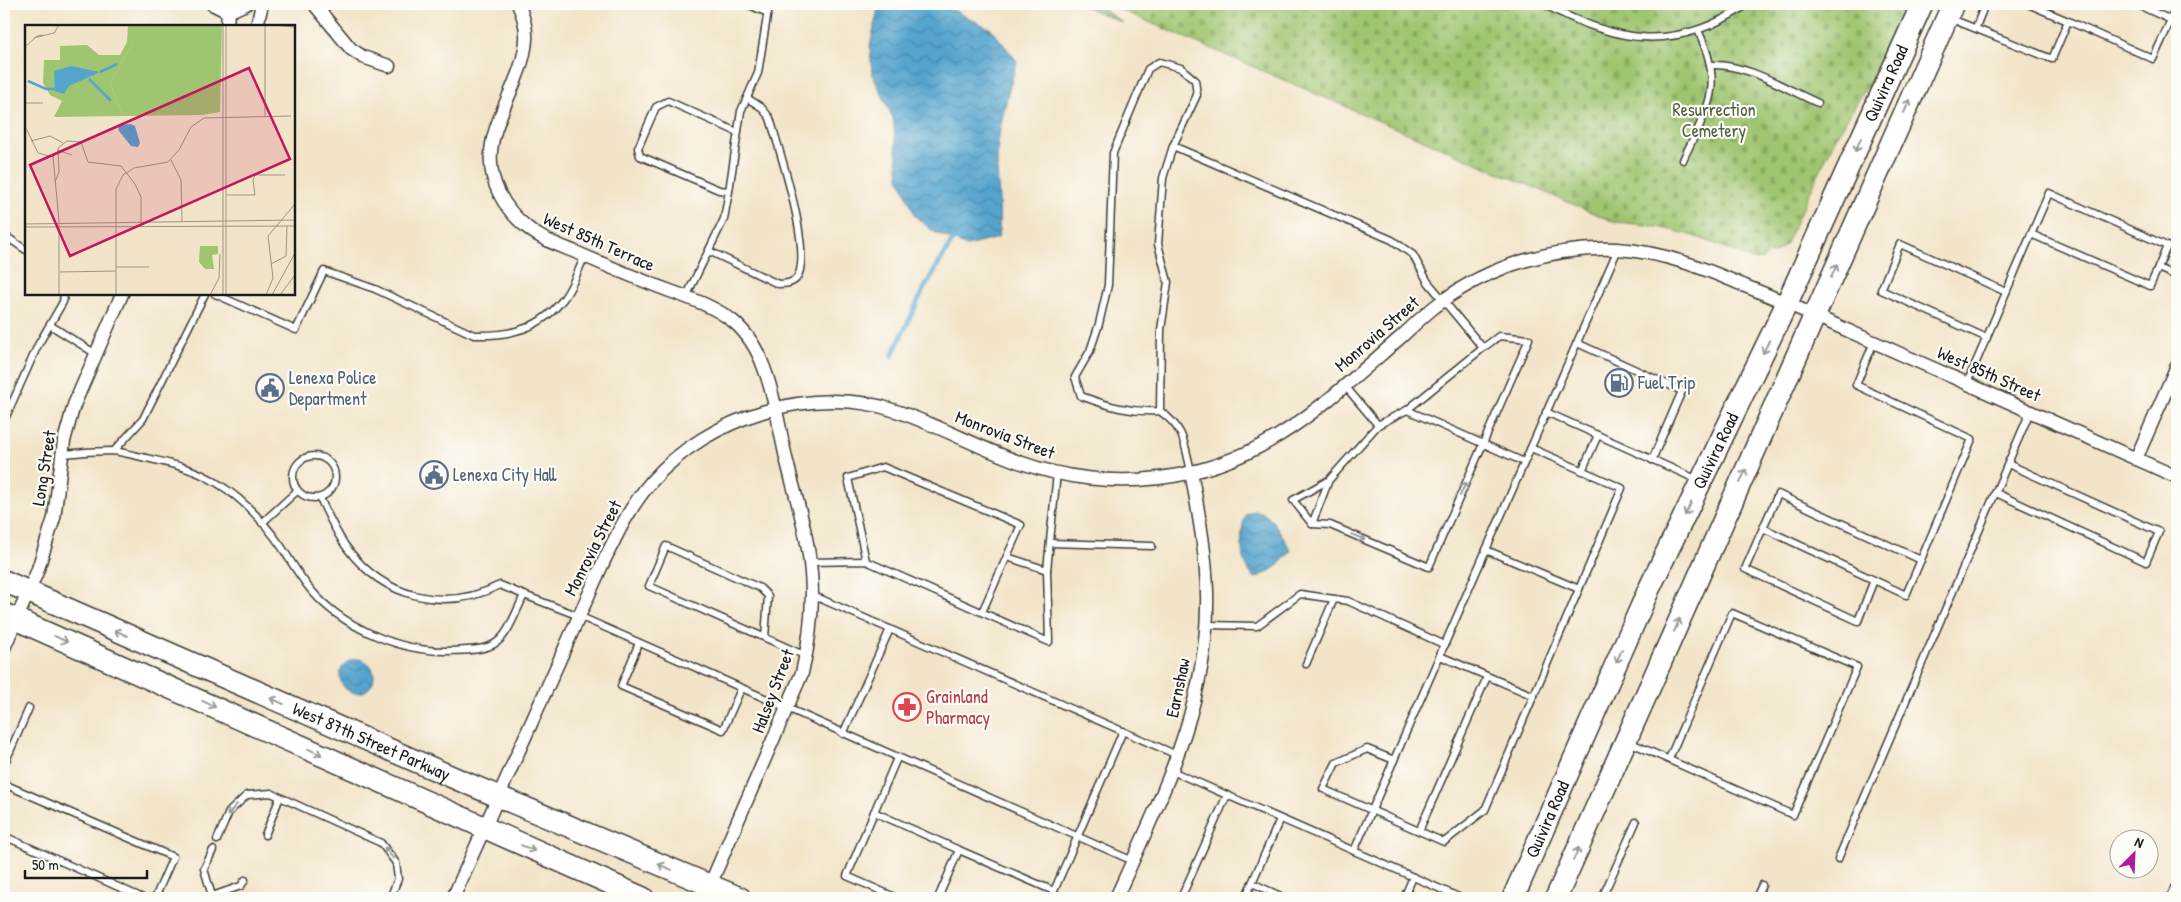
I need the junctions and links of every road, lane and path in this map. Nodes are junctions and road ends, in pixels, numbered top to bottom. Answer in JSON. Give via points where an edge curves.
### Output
{"nodes":[{"id":1,"x":212,"y":4,"type":"edge"},
{"id":2,"x":246,"y":4,"type":"edge"},
{"id":3,"x":262,"y":4,"type":"edge"},
{"id":4,"x":314,"y":4,"type":"edge"},
{"id":5,"x":518,"y":4,"type":"edge"},
{"id":6,"x":747,"y":4,"type":"edge"},
{"id":7,"x":768,"y":4,"type":"edge"},
{"id":8,"x":1544,"y":4,"type":"edge"},
{"id":9,"x":1748,"y":4,"type":"edge"},
{"id":10,"x":1922,"y":4,"type":"edge"},
{"id":11,"x":1985,"y":4,"type":"edge"},
{"id":12,"x":2028,"y":4,"type":"edge"},
{"id":13,"x":2136,"y":4,"type":"edge"},
{"id":14,"x":2177,"y":4,"type":"edge"},
{"id":15,"x":1950,"y":10,"type":"edge"},
{"id":16,"x":228,"y":12,"type":"junction"},
{"id":17,"x":768,"y":12,"type":"junction"},
{"id":18,"x":2170,"y":20,"type":"junction"},
{"id":19,"x":2068,"y":22,"type":"junction"},
{"id":20,"x":227,"y":25,"type":"edge"},
{"id":21,"x":257,"y":25,"type":"edge"},
{"id":22,"x":1976,"y":27,"type":"junction"},
{"id":23,"x":1698,"y":30,"type":"junction"},
{"id":24,"x":1711,"y":65,"type":"junction"},
{"id":25,"x":389,"y":66,"type":"dead end"},
{"id":26,"x":747,"y":98,"type":"junction"},
{"id":27,"x":1818,"y":103,"type":"dead end"},
{"id":28,"x":737,"y":132,"type":"junction"},
{"id":29,"x":1173,"y":146,"type":"junction"},
{"id":30,"x":1683,"y":160,"type":"dead end"},
{"id":31,"x":729,"y":191,"type":"junction"},
{"id":32,"x":2032,"y":234,"type":"junction"},
{"id":33,"x":4,"y":236,"type":"edge"},
{"id":34,"x":25,"y":249,"type":"edge"},
{"id":35,"x":1618,"y":249,"type":"junction"},
{"id":36,"x":709,"y":252,"type":"junction"},
{"id":37,"x":585,"y":256,"type":"junction"},
{"id":38,"x":2158,"y":268,"type":"junction"},
{"id":39,"x":2177,"y":276,"type":"edge"},
{"id":40,"x":2006,"y":292,"type":"junction"},
{"id":41,"x":64,"y":295,"type":"edge"},
{"id":42,"x":122,"y":295,"type":"edge"},
{"id":43,"x":205,"y":295,"type":"edge"},
{"id":44,"x":217,"y":295,"type":"edge"},
{"id":45,"x":686,"y":297,"type":"junction"},
{"id":46,"x":1443,"y":301,"type":"junction"},
{"id":47,"x":1788,"y":303,"type":"junction"},
{"id":48,"x":1814,"y":315,"type":"junction"},
{"id":49,"x":50,"y":324,"type":"junction"},
{"id":50,"x":1987,"y":338,"type":"junction"},
{"id":51,"x":1874,"y":342,"type":"junction"},
{"id":52,"x":1577,"y":343,"type":"junction"},
{"id":53,"x":1483,"y":348,"type":"junction"},
{"id":54,"x":96,"y":354,"type":"junction"},
{"id":55,"x":2177,"y":366,"type":"edge"},
{"id":56,"x":1967,"y":384,"type":"junction"},
{"id":57,"x":1345,"y":386,"type":"junction"},
{"id":58,"x":774,"y":410,"type":"junction"},
{"id":59,"x":1160,"y":410,"type":"junction"},
{"id":60,"x":1407,"y":410,"type":"junction"},
{"id":61,"x":1546,"y":412,"type":"junction"},
{"id":62,"x":2030,"y":412,"type":"junction"},
{"id":63,"x":4,"y":420,"type":"edge"},
{"id":64,"x":1378,"y":425,"type":"junction"},
{"id":65,"x":1598,"y":435,"type":"junction"},
{"id":66,"x":1483,"y":444,"type":"junction"},
{"id":67,"x":1531,"y":448,"type":"junction"},
{"id":68,"x":114,"y":451,"type":"junction"},
{"id":69,"x":64,"y":454,"type":"junction"},
{"id":70,"x":2136,"y":459,"type":"junction"},
{"id":71,"x":1652,"y":460,"type":"junction"},
{"id":72,"x":1524,"y":462,"type":"junction"},
{"id":73,"x":2008,"y":464,"type":"junction"},
{"id":74,"x":1191,"y":471,"type":"junction"},
{"id":75,"x":1582,"y":471,"type":"junction"},
{"id":76,"x":1057,"y":473,"type":"junction"},
{"id":77,"x":2177,"y":477,"type":"edge"},
{"id":78,"x":1329,"y":480,"type":"junction"},
{"id":79,"x":1701,"y":481,"type":"junction"},
{"id":80,"x":297,"y":491,"type":"junction"},
{"id":81,"x":1996,"y":493,"type":"junction"},
{"id":82,"x":320,"y":498,"type":"junction"},
{"id":83,"x":262,"y":523,"type":"junction"},
{"id":84,"x":1312,"y":524,"type":"junction"},
{"id":85,"x":1763,"y":528,"type":"junction"},
{"id":86,"x":1050,"y":543,"type":"junction"},
{"id":87,"x":1152,"y":546,"type":"dead end"},
{"id":88,"x":1486,"y":550,"type":"junction"},
{"id":89,"x":1007,"y":557,"type":"junction"},
{"id":90,"x":1921,"y":560,"type":"junction"},
{"id":91,"x":866,"y":561,"type":"junction"},
{"id":92,"x":810,"y":562,"type":"junction"},
{"id":93,"x":1046,"y":570,"type":"junction"},
{"id":94,"x":1874,"y":580,"type":"junction"},
{"id":95,"x":4,"y":581,"type":"edge"},
{"id":96,"x":1579,"y":589,"type":"junction"},
{"id":97,"x":28,"y":592,"type":"junction"},
{"id":98,"x":524,"y":595,"type":"junction"},
{"id":99,"x":812,"y":595,"type":"junction"},
{"id":100,"x":1334,"y":599,"type":"junction"},
{"id":101,"x":982,"y":612,"type":"junction"},
{"id":102,"x":10,"y":616,"type":"edge"},
{"id":103,"x":579,"y":616,"type":"junction"},
{"id":104,"x":1206,"y":624,"type":"junction"},
{"id":105,"x":890,"y":629,"type":"junction"},
{"id":106,"x":765,"y":638,"type":"junction"},
{"id":107,"x":639,"y":643,"type":"junction"},
{"id":108,"x":1444,"y":645,"type":"junction"},
{"id":109,"x":4,"y":648,"type":"edge"},
{"id":110,"x":806,"y":656,"type":"junction"},
{"id":111,"x":1440,"y":656,"type":"junction"},
{"id":112,"x":1306,"y":664,"type":"dead end"},
{"id":113,"x":1487,"y":677,"type":"junction"},
{"id":114,"x":741,"y":689,"type":"junction"},
{"id":115,"x":1534,"y":696,"type":"junction"},
{"id":116,"x":29,"y":708,"type":"dead end"},
{"id":117,"x":787,"y":709,"type":"junction"},
{"id":118,"x":1124,"y":732,"type":"junction"},
{"id":119,"x":843,"y":734,"type":"junction"},
{"id":120,"x":1626,"y":740,"type":"junction"},
{"id":121,"x":1178,"y":755,"type":"junction"},
{"id":122,"x":897,"y":758,"type":"junction"},
{"id":123,"x":1669,"y":759,"type":"junction"},
{"id":124,"x":1394,"y":760,"type":"junction"},
{"id":125,"x":4,"y":765,"type":"edge"},
{"id":126,"x":1172,"y":771,"type":"junction"},
{"id":127,"x":4,"y":784,"type":"edge"},
{"id":128,"x":1227,"y":796,"type":"junction"},
{"id":129,"x":280,"y":797,"type":"junction"},
{"id":130,"x":498,"y":797,"type":"junction"},
{"id":131,"x":1372,"y":810,"type":"junction"},
{"id":132,"x":874,"y":812,"type":"junction"},
{"id":133,"x":1280,"y":819,"type":"junction"},
{"id":134,"x":1636,"y":822,"type":"dead end"},
{"id":135,"x":484,"y":827,"type":"junction"},
{"id":136,"x":1419,"y":831,"type":"junction"},
{"id":137,"x":265,"y":835,"type":"dead end"},
{"id":138,"x":4,"y":836,"type":"edge"},
{"id":139,"x":1078,"y":837,"type":"junction"},
{"id":140,"x":217,"y":840,"type":"dead end"},
{"id":141,"x":213,"y":850,"type":"dead end"},
{"id":142,"x":959,"y":850,"type":"junction"},
{"id":143,"x":1354,"y":852,"type":"junction"},
{"id":144,"x":1838,"y":859,"type":"dead end"},
{"id":145,"x":1132,"y":861,"type":"junction"},
{"id":146,"x":1413,"y":877,"type":"junction"},
{"id":147,"x":245,"y":880,"type":"dead end"},
{"id":148,"x":1252,"y":884,"type":"junction"},
{"id":149,"x":710,"y":885,"type":"junction"},
{"id":150,"x":1762,"y":885,"type":"dead end"},
{"id":151,"x":211,"y":897,"type":"edge"},
{"id":152,"x":143,"y":898,"type":"edge"},
{"id":153,"x":154,"y":898,"type":"edge"},
{"id":154,"x":390,"y":898,"type":"edge"},
{"id":155,"x":453,"y":898,"type":"edge"},
{"id":156,"x":643,"y":898,"type":"edge"},
{"id":157,"x":740,"y":898,"type":"edge"},
{"id":158,"x":897,"y":898,"type":"edge"},
{"id":159,"x":938,"y":898,"type":"edge"},
{"id":160,"x":1116,"y":898,"type":"edge"},
{"id":161,"x":1181,"y":898,"type":"edge"},
{"id":162,"x":1245,"y":898,"type":"edge"},
{"id":163,"x":1285,"y":898,"type":"edge"},
{"id":164,"x":1404,"y":898,"type":"edge"},
{"id":165,"x":1461,"y":898,"type":"edge"},
{"id":166,"x":1514,"y":898,"type":"edge"},
{"id":167,"x":1556,"y":898,"type":"edge"},
{"id":168,"x":1602,"y":898,"type":"edge"},
{"id":169,"x":1756,"y":898,"type":"edge"}],
"edges":[{"from":1,"to":16,"type":"street"},
{"from":2,"to":16,"type":"street"},
{"from":3,"to":21,"type":"street"},
{"from":4,"to":25,"type":"street","via":[[351,49]]},
{"from":5,"to":37,"type":"street","name":"West 85th Terrace","via":[[524,17],[526,39],[522,61],[491,143],[492,168],[498,192],[511,213],[529,230]]},
{"from":6,"to":17,"type":"lane"},
{"from":7,"to":17,"type":"lane"},
{"from":8,"to":23,"type":"lane","via":[[1594,28],[1626,36],[1655,38]]},
{"from":9,"to":23,"type":"lane"},
{"from":10,"to":15,"type":"main road"},
{"from":10,"to":47,"type":"main road","name":"Quivira Road","one_way":true},
{"from":11,"to":22,"type":"lane"},
{"from":12,"to":19,"type":"lane"},
{"from":13,"to":18,"type":"lane"},
{"from":14,"to":18,"type":"lane"},
{"from":15,"to":22,"type":"lane"},
{"from":48,"to":15,"type":"main road","name":"Quivira Road","one_way":true},
{"from":16,"to":20,"type":"street"},
{"from":17,"to":26,"type":"lane","via":[[758,73]]},
{"from":18,"to":19,"type":"lane","via":[[2153,59]]},
{"from":19,"to":22,"type":"lane","via":[[2052,59]]},
{"from":23,"to":24,"type":"lane"},
{"from":24,"to":27,"type":"lane","via":[[1740,68]]},
{"from":24,"to":30,"type":"lane","via":[[1713,75],[1709,104]]},
{"from":26,"to":28,"type":"lane"},
{"from":26,"to":36,"type":"lane","via":[[770,118],[798,223],[802,249],[800,270],[796,279],[788,284],[778,284]]},
{"from":28,"to":31,"type":"lane"},
{"from":28,"to":31,"type":"lane","via":[[668,101],[656,107],[638,148],[640,156],[719,190]]},
{"from":29,"to":46,"type":"lane","via":[[1392,240],[1413,255]]},
{"from":29,"to":59,"type":"lane","via":[[1163,178],[1158,244],[1168,282],[1160,330]]},
{"from":29,"to":59,"type":"lane","via":[[1197,95],[1195,80],[1181,68],[1159,62],[1148,69],[1112,153],[1108,285],[1090,351],[1075,377],[1080,396],[1108,407],[1138,412]]},
{"from":31,"to":36,"type":"lane","via":[[724,219]]},
{"from":32,"to":38,"type":"lane","via":[[2150,286]]},
{"from":32,"to":38,"type":"lane","via":[[2049,193],[2167,246]]},
{"from":32,"to":40,"type":"lane"},
{"from":33,"to":34,"type":"lane"},
{"from":35,"to":46,"type":"street","name":"Monrovia Street","via":[[1584,249],[1515,263]]},
{"from":35,"to":47,"type":"street","name":"Monrovia Street","via":[[1658,254],[1697,265]]},
{"from":35,"to":52,"type":"lane"},
{"from":36,"to":45,"type":"lane"},
{"from":37,"to":44,"type":"lane","via":[[565,298],[548,317],[524,330],[491,336],[474,335],[375,289],[324,271],[296,330]]},
{"from":37,"to":45,"type":"street","name":"West 85th Terrace"},
{"from":38,"to":39,"type":"lane"},
{"from":40,"to":50,"type":"lane"},
{"from":40,"to":50,"type":"lane","via":[[1900,244],[1881,290]]},
{"from":41,"to":49,"type":"lane"},
{"from":42,"to":54,"type":"street","name":"Long Street"},
{"from":43,"to":68,"type":"lane","via":[[143,419]]},
{"from":45,"to":58,"type":"street","name":"West 85th Terrace","via":[[716,310],[735,323],[752,342],[764,368]]},
{"from":46,"to":53,"type":"lane"},
{"from":46,"to":57,"type":"street","name":"Monrovia Street"},
{"from":47,"to":48,"type":"street","name":"West 85th Street"},
{"from":47,"to":79,"type":"main road","name":"Quivira Road","one_way":true},
{"from":48,"to":51,"type":"street","name":"West 85th Street"},
{"from":120,"to":48,"type":"main road","name":"Quivira Road","one_way":true},
{"from":49,"to":54,"type":"lane"},
{"from":49,"to":63,"type":"lane"},
{"from":50,"to":56,"type":"lane"},
{"from":51,"to":56,"type":"street","name":"West 85th Street"},
{"from":51,"to":90,"type":"lane","via":[[1856,385],[1972,439]]},
{"from":52,"to":61,"type":"lane"},
{"from":52,"to":71,"type":"lane","via":[[1682,391]]},
{"from":53,"to":60,"type":"lane"},
{"from":53,"to":66,"type":"lane","via":[[1499,336],[1529,339]]},
{"from":54,"to":69,"type":"street","name":"Long Street","via":[[74,405],[64,441]]},
{"from":55,"to":70,"type":"street"},
{"from":56,"to":62,"type":"street","name":"West 85th Street"},
{"from":57,"to":64,"type":"lane"},
{"from":57,"to":74,"type":"street","name":"Monrovia Street","via":[[1298,425],[1265,445],[1226,463]]},
{"from":58,"to":76,"type":"street","name":"Monrovia Street","via":[[840,401],[876,405],[1019,462]]},
{"from":58,"to":92,"type":"street","name":"Halsey Street"},
{"from":58,"to":103,"type":"street","name":"Monrovia Street","via":[[737,420],[707,435],[676,457],[651,482],[628,513]]},
{"from":59,"to":74,"type":"lane","via":[[1174,420],[1183,436]]},
{"from":60,"to":64,"type":"lane"},
{"from":60,"to":66,"type":"lane"},
{"from":61,"to":65,"type":"lane"},
{"from":61,"to":67,"type":"lane"},
{"from":62,"to":70,"type":"street","name":"West 85th Street"},
{"from":62,"to":73,"type":"lane"},
{"from":64,"to":78,"type":"lane"},
{"from":65,"to":71,"type":"lane"},
{"from":65,"to":75,"type":"lane"},
{"from":66,"to":72,"type":"lane"},
{"from":84,"to":66,"type":"lane","one_way":true,"via":[[1330,525],[1429,567]]},
{"from":67,"to":72,"type":"lane"},
{"from":67,"to":75,"type":"lane"},
{"from":68,"to":69,"type":"lane"},
{"from":68,"to":83,"type":"lane","via":[[198,473],[232,494]]},
{"from":69,"to":97,"type":"street","name":"Long Street","via":[[54,518]]},
{"from":70,"to":77,"type":"street","name":"West 85th Street"},
{"from":71,"to":79,"type":"lane"},
{"from":72,"to":88,"type":"lane"},
{"from":73,"to":81,"type":"lane"},
{"from":73,"to":81,"type":"lane","via":[[2159,532],[2146,562]]},
{"from":74,"to":76,"type":"street","name":"Monrovia Street","via":[[1163,478],[1130,480]]},
{"from":74,"to":104,"type":"street","name":"Earnshaw","via":[[1203,547]]},
{"from":75,"to":96,"type":"lane","via":[[1622,488]]},
{"from":76,"to":86,"type":"lane"},
{"from":78,"to":84,"type":"lane"},
{"from":78,"to":84,"type":"lane","via":[[1293,500]]},
{"from":79,"to":166,"type":"main road","name":"Quivira Road","one_way":true,"via":[[1649,590]]},
{"from":80,"to":82,"type":"lane","via":[[304,496]]},
{"from":80,"to":82,"type":"lane","via":[[296,467],[312,456],[322,457],[332,467],[335,479],[330,490]]},
{"from":80,"to":83,"type":"lane"},
{"from":81,"to":144,"type":"lane"},
{"from":82,"to":98,"type":"lane","via":[[348,549],[366,569],[388,585],[418,596],[443,600],[484,594],[500,585]]},
{"from":83,"to":98,"type":"lane","via":[[312,592],[351,623],[375,636],[406,646],[438,651],[471,651],[495,646],[509,628]]},
{"from":85,"to":90,"type":"lane","via":[[1778,494]]},
{"from":85,"to":94,"type":"lane"},
{"from":85,"to":94,"type":"lane","via":[[1745,569],[1858,621]]},
{"from":86,"to":87,"type":"lane"},
{"from":86,"to":93,"type":"lane"},
{"from":88,"to":96,"type":"lane"},
{"from":88,"to":108,"type":"lane"},
{"from":89,"to":91,"type":"lane","via":[[1022,525],[883,466],[848,478]]},
{"from":89,"to":93,"type":"lane"},
{"from":89,"to":101,"type":"lane"},
{"from":90,"to":94,"type":"lane","via":[[1906,595]]},
{"from":91,"to":92,"type":"lane"},
{"from":91,"to":101,"type":"lane"},
{"from":92,"to":99,"type":"street","name":"Halsey Street"},
{"from":93,"to":101,"type":"lane","via":[[1049,642]]},
{"from":95,"to":97,"type":"main road","name":"West 87th Street Parkway"},
{"from":96,"to":115,"type":"lane"},
{"from":97,"to":102,"type":"street","name":"Long Street"},
{"from":130,"to":97,"type":"main road","name":"West 87th Street Parkway","one_way":true},
{"from":98,"to":103,"type":"lane"},
{"from":99,"to":105,"type":"lane"},
{"from":99,"to":110,"type":"street","name":"Halsey Street"},
{"from":100,"to":104,"type":"lane","via":[[1300,594],[1257,626]]},
{"from":100,"to":108,"type":"lane","via":[[1348,601]]},
{"from":100,"to":112,"type":"lane"},
{"from":102,"to":109,"type":"street","name":"Long Street"},
{"from":102,"to":135,"type":"main road","name":"West 87th Street Parkway","one_way":true},
{"from":103,"to":107,"type":"lane"},
{"from":103,"to":130,"type":"street","name":"Monrovia Street"},
{"from":104,"to":121,"type":"street","name":"Earnshaw","via":[[1200,679]]},
{"from":105,"to":118,"type":"lane"},
{"from":105,"to":119,"type":"lane"},
{"from":106,"to":106,"type":"lane","via":[[649,586],[666,546],[760,588],[768,596]]},
{"from":106,"to":110,"type":"lane"},
{"from":107,"to":114,"type":"lane"},
{"from":107,"to":114,"type":"lane","via":[[621,686],[723,730]]},
{"from":108,"to":111,"type":"lane"},
{"from":110,"to":117,"type":"street","name":"Halsey Street"},
{"from":111,"to":113,"type":"lane"},
{"from":111,"to":124,"type":"lane"},
{"from":113,"to":115,"type":"lane"},
{"from":113,"to":136,"type":"lane"},
{"from":114,"to":117,"type":"lane"},
{"from":115,"to":136,"type":"lane","via":[[1485,810],[1444,842]]},
{"from":116,"to":125,"type":"lane"},
{"from":117,"to":119,"type":"lane"},
{"from":117,"to":149,"type":"street","name":"Halsey Street"},
{"from":118,"to":121,"type":"lane"},
{"from":118,"to":139,"type":"lane"},
{"from":119,"to":122,"type":"lane"},
{"from":120,"to":123,"type":"lane"},
{"from":167,"to":120,"type":"main road","name":"Quivira Road","one_way":true},
{"from":121,"to":126,"type":"street","name":"Earnshaw"},
{"from":122,"to":132,"type":"lane"},
{"from":122,"to":139,"type":"lane"},
{"from":123,"to":123,"type":"lane","via":[[1793,815],[1857,667],[1732,613]]},
{"from":124,"to":131,"type":"lane"},
{"from":124,"to":131,"type":"lane","via":[[1367,749],[1336,762],[1323,789]]},
{"from":126,"to":128,"type":"lane"},
{"from":126,"to":145,"type":"street","name":"Earnshaw"},
{"from":127,"to":153,"type":"lane","via":[[173,857]]},
{"from":128,"to":133,"type":"lane"},
{"from":128,"to":161,"type":"lane"},
{"from":129,"to":137,"type":"lane"},
{"from":129,"to":140,"type":"lane","one_way":true,"via":[[271,793],[247,794],[229,812]]},
{"from":154,"to":129,"type":"lane","one_way":true,"via":[[398,879],[396,863],[381,843]]},
{"from":130,"to":135,"type":"street","name":"Monrovia Street"},
{"from":149,"to":130,"type":"main road","name":"West 87th Street Parkway","one_way":true},
{"from":131,"to":136,"type":"lane"},
{"from":131,"to":143,"type":"lane"},
{"from":132,"to":142,"type":"lane"},
{"from":132,"to":158,"type":"lane","via":[[846,876]]},
{"from":133,"to":143,"type":"lane"},
{"from":133,"to":148,"type":"lane"},
{"from":134,"to":168,"type":"lane"},
{"from":135,"to":155,"type":"street","name":"Monrovia Street"},
{"from":135,"to":156,"type":"main road","name":"West 87th Street Parkway","one_way":true},
{"from":138,"to":152,"type":"lane"},
{"from":139,"to":142,"type":"lane","via":[[1054,891]]},
{"from":139,"to":145,"type":"lane"},
{"from":141,"to":151,"type":"lane","via":[[204,869]]},
{"from":142,"to":159,"type":"lane"},
{"from":143,"to":146,"type":"lane"},
{"from":145,"to":160,"type":"street","name":"Earnshaw"},
{"from":146,"to":164,"type":"lane"},
{"from":146,"to":165,"type":"lane"},
{"from":147,"to":151,"type":"lane","via":[[241,886]]},
{"from":148,"to":162,"type":"lane"},
{"from":148,"to":163,"type":"lane"},
{"from":149,"to":157,"type":"main road","name":"West 87th Street Parkway"},
{"from":150,"to":169,"type":"lane"}]}
